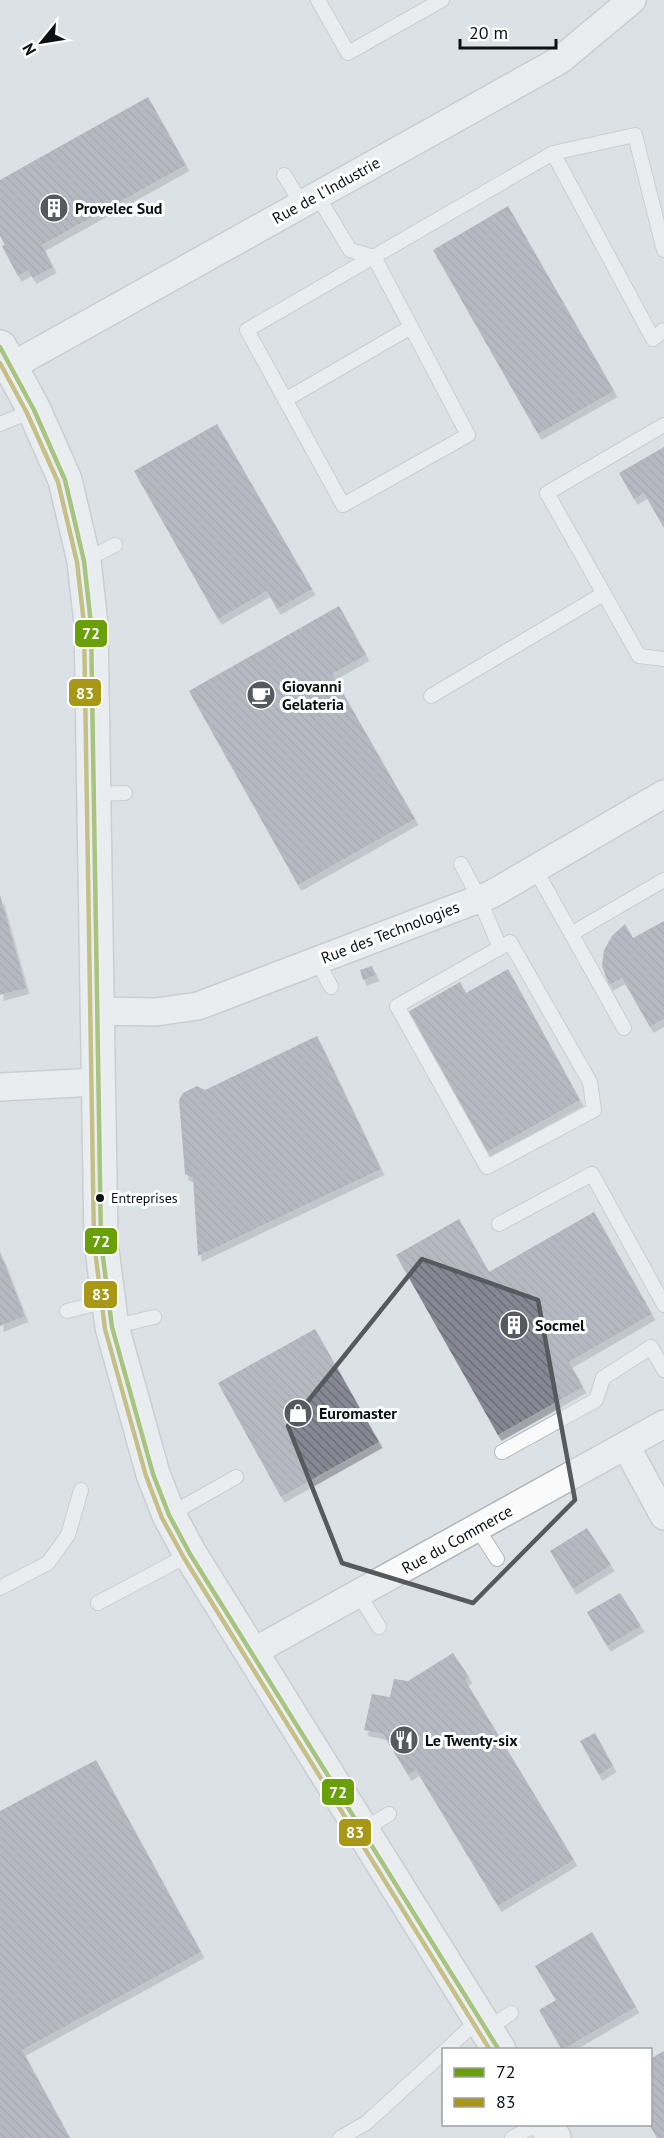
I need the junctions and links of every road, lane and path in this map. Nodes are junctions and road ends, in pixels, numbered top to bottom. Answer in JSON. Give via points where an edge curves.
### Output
{"nodes":[{"id":1,"x":318,"y":0,"type":"edge"},
{"id":2,"x":442,"y":0,"type":"edge"},
{"id":3,"x":618,"y":4,"type":"edge"},
{"id":4,"x":553,"y":153,"type":"junction"},
{"id":5,"x":284,"y":175,"type":"dead end"},
{"id":6,"x":310,"y":200,"type":"junction"},
{"id":7,"x":664,"y":250,"type":"edge"},
{"id":8,"x":374,"y":257,"type":"junction"},
{"id":9,"x":411,"y":327,"type":"junction"},
{"id":10,"x":664,"y":330,"type":"edge"},
{"id":11,"x":6,"y":357,"type":"edge"},
{"id":12,"x":285,"y":400,"type":"junction"},
{"id":13,"x":34,"y":410,"type":"junction"},
{"id":14,"x":0,"y":424,"type":"edge"},
{"id":15,"x":664,"y":425,"type":"edge"},
{"id":16,"x":115,"y":545,"type":"dead end"},
{"id":17,"x":84,"y":561,"type":"junction"},
{"id":18,"x":603,"y":594,"type":"junction"},
{"id":19,"x":664,"y":659,"type":"edge"},
{"id":20,"x":431,"y":696,"type":"dead end"},
{"id":21,"x":664,"y":794,"type":"edge"},
{"id":22,"x":461,"y":864,"type":"dead end"},
{"id":23,"x":535,"y":869,"type":"junction"},
{"id":24,"x":664,"y":880,"type":"edge"},
{"id":25,"x":479,"y":898,"type":"junction"},
{"id":26,"x":571,"y":934,"type":"junction"},
{"id":27,"x":500,"y":948,"type":"junction"},
{"id":28,"x":317,"y":960,"type":"junction"},
{"id":29,"x":331,"y":987,"type":"dead end"},
{"id":30,"x":97,"y":1011,"type":"junction"},
{"id":31,"x":624,"y":1028,"type":"dead end"},
{"id":32,"x":98,"y":1082,"type":"junction"},
{"id":33,"x":0,"y":1087,"type":"edge"},
{"id":34,"x":499,"y":1224,"type":"dead end"},
{"id":35,"x":664,"y":1305,"type":"edge"},
{"id":36,"x":67,"y":1311,"type":"dead end"},
{"id":37,"x":110,"y":1314,"type":"junction"},
{"id":38,"x":154,"y":1317,"type":"dead end"},
{"id":39,"x":664,"y":1340,"type":"edge"},
{"id":40,"x":651,"y":1347,"type":"junction"},
{"id":41,"x":664,"y":1370,"type":"edge"},
{"id":42,"x":664,"y":1425,"type":"edge"},
{"id":43,"x":626,"y":1446,"type":"junction"},
{"id":44,"x":502,"y":1452,"type":"dead end"},
{"id":45,"x":236,"y":1477,"type":"dead end"},
{"id":46,"x":81,"y":1490,"type":"dead end"},
{"id":47,"x":169,"y":1515,"type":"junction"},
{"id":48,"x":664,"y":1516,"type":"edge"},
{"id":49,"x":477,"y":1528,"type":"junction"},
{"id":50,"x":190,"y":1554,"type":"junction"},
{"id":51,"x":497,"y":1559,"type":"dead end"},
{"id":52,"x":0,"y":1588,"type":"edge"},
{"id":53,"x":358,"y":1593,"type":"junction"},
{"id":54,"x":98,"y":1603,"type":"dead end"},
{"id":55,"x":379,"y":1627,"type":"dead end"},
{"id":56,"x":251,"y":1653,"type":"junction"},
{"id":57,"x":494,"y":2028,"type":"edge"},
{"id":58,"x":451,"y":2048,"type":"edge"},
{"id":59,"x":442,"y":2054,"type":"edge"},
{"id":60,"x":533,"y":2126,"type":"edge"},
{"id":61,"x":339,"y":2138,"type":"edge"},
{"id":62,"x":512,"y":2138,"type":"edge"}],
"edges":[{"from":1,"to":2,"type":"lane","via":[[348,53]]},
{"from":3,"to":6,"type":"street","name":"Rue de l'Industrie","via":[[560,60]]},
{"from":4,"to":7,"type":"lane","via":[[635,135]]},
{"from":4,"to":8,"type":"lane"},
{"from":4,"to":10,"type":"lane","via":[[653,339]]},
{"from":5,"to":6,"type":"lane"},
{"from":6,"to":8,"type":"lane","via":[[350,250]]},
{"from":6,"to":11,"type":"street","name":"Rue de l'Industrie"},
{"from":8,"to":9,"type":"lane"},
{"from":8,"to":12,"type":"lane","via":[[246,330]]},
{"from":9,"to":12,"type":"lane"},
{"from":9,"to":12,"type":"lane","via":[[468,435],[343,506]]},
{"from":11,"to":13,"type":"street"},
{"from":13,"to":14,"type":"lane"},
{"from":13,"to":17,"type":"street","via":[[65,480]]},
{"from":15,"to":18,"type":"lane","via":[[547,493]]},
{"from":16,"to":17,"type":"lane"},
{"from":17,"to":30,"type":"street","via":[[109,793]]},
{"from":18,"to":19,"type":"lane","via":[[639,656]]},
{"from":18,"to":20,"type":"lane"},
{"from":21,"to":23,"type":"street","name":"Rue des Technologies"},
{"from":22,"to":25,"type":"lane"},
{"from":23,"to":25,"type":"street","name":"Rue des Technologies"},
{"from":23,"to":26,"type":"lane"},
{"from":24,"to":26,"type":"lane"},
{"from":25,"to":27,"type":"lane"},
{"from":25,"to":28,"type":"street","name":"Rue des Technologies"},
{"from":26,"to":31,"type":"lane"},
{"from":27,"to":27,"type":"lane","via":[[510,942],[590,1082],[594,1110],[487,1167],[397,1006]]},
{"from":28,"to":29,"type":"lane"},
{"from":28,"to":30,"type":"street","name":"Rue des Technologies","via":[[198,1005],[156,1012]]},
{"from":30,"to":32,"type":"street"},
{"from":32,"to":33,"type":"street"},
{"from":32,"to":37,"type":"street","via":[[100,1220]]},
{"from":34,"to":35,"type":"lane","via":[[592,1173]]},
{"from":36,"to":37,"type":"lane"},
{"from":37,"to":38,"type":"lane"},
{"from":37,"to":47,"type":"street","via":[[153,1474]]},
{"from":39,"to":40,"type":"lane"},
{"from":40,"to":41,"type":"lane"},
{"from":40,"to":44,"type":"lane","via":[[603,1378],[596,1400]]},
{"from":42,"to":43,"type":"street","name":"Rue du Commerce"},
{"from":43,"to":48,"type":"street"},
{"from":43,"to":49,"type":"street","name":"Rue du Commerce"},
{"from":45,"to":47,"type":"lane"},
{"from":46,"to":52,"type":"lane","via":[[69,1536],[48,1563]]},
{"from":47,"to":50,"type":"street"},
{"from":49,"to":51,"type":"lane"},
{"from":49,"to":53,"type":"street","name":"Rue du Commerce"},
{"from":50,"to":54,"type":"lane"},
{"from":50,"to":56,"type":"street"},
{"from":53,"to":55,"type":"lane"},
{"from":53,"to":56,"type":"street","name":"Rue du Commerce"},
{"from":56,"to":57,"type":"street","via":[[375,1822]]},
{"from":57,"to":58,"type":"lane"},
{"from":59,"to":61,"type":"lane","via":[[366,2123]]},
{"from":60,"to":62,"type":"lane"}]}
